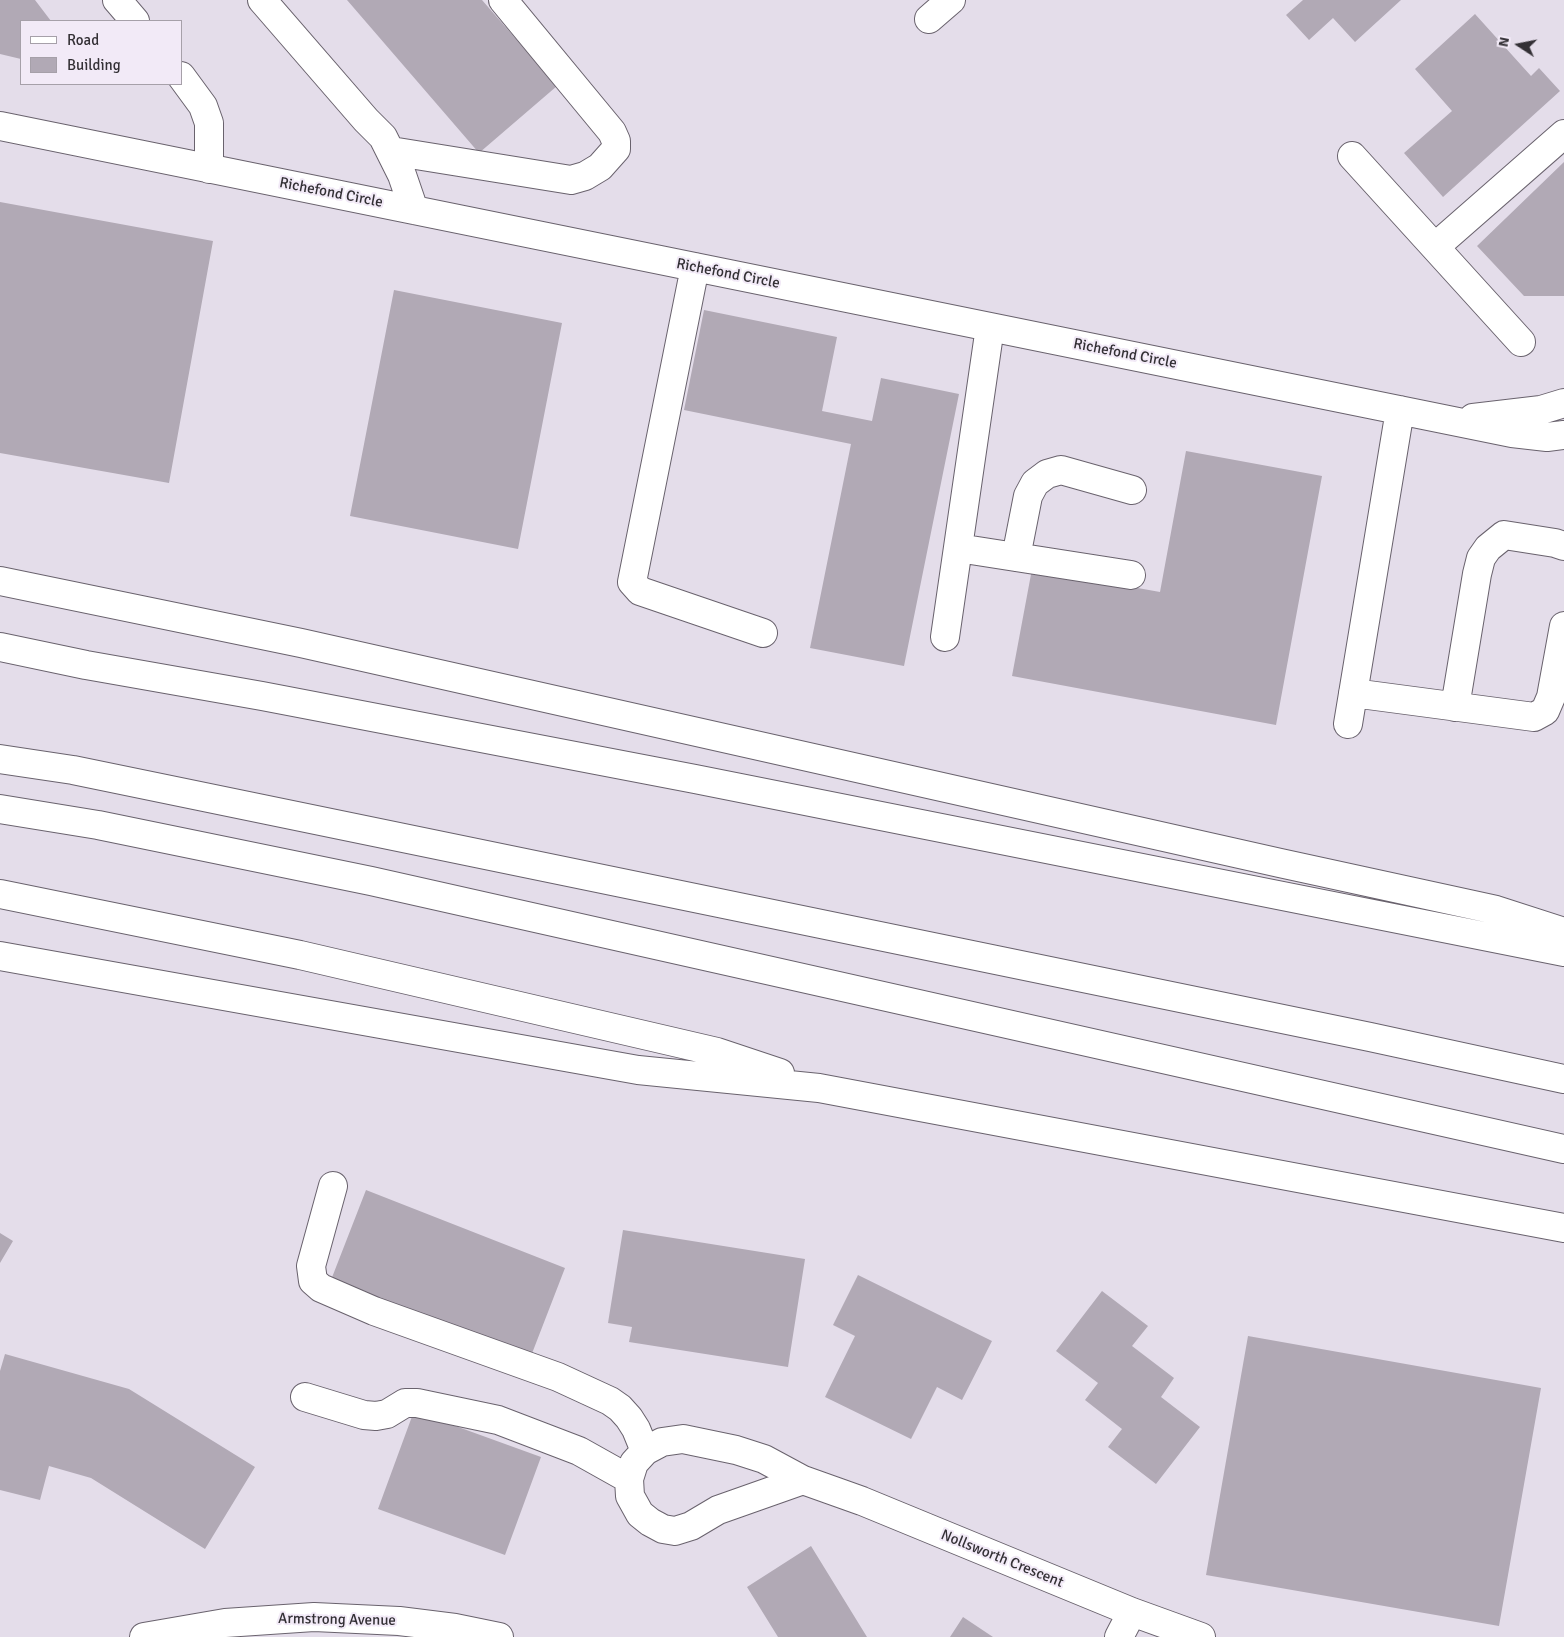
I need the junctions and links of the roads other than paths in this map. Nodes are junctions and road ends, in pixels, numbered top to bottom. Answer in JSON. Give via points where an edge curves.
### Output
{"nodes":[{"id":1,"x":117,"y":0,"type":"edge"},
{"id":2,"x":262,"y":0,"type":"edge"},
{"id":3,"x":502,"y":0,"type":"edge"},
{"id":4,"x":951,"y":0,"type":"edge"},
{"id":5,"x":929,"y":19,"type":"dead end"},
{"id":6,"x":134,"y":20,"type":"edge"},
{"id":7,"x":182,"y":77,"type":"edge"},
{"id":8,"x":0,"y":126,"type":"edge"},
{"id":9,"x":1564,"y":134,"type":"edge"},
{"id":10,"x":391,"y":151,"type":"junction"},
{"id":11,"x":1352,"y":156,"type":"dead end"},
{"id":12,"x":208,"y":169,"type":"junction"},
{"id":13,"x":414,"y":210,"type":"junction"},
{"id":14,"x":1436,"y":247,"type":"junction"},
{"id":15,"x":695,"y":267,"type":"junction"},
{"id":16,"x":990,"y":326,"type":"junction"},
{"id":17,"x":1521,"y":342,"type":"dead end"},
{"id":18,"x":1564,"y":403,"type":"edge"},
{"id":19,"x":1400,"y":410,"type":"junction"},
{"id":20,"x":1457,"y":421,"type":"junction"},
{"id":21,"x":1564,"y":435,"type":"edge"},
{"id":22,"x":1132,"y":490,"type":"dead end"},
{"id":23,"x":1564,"y":546,"type":"edge"},
{"id":24,"x":958,"y":548,"type":"junction"},
{"id":25,"x":1016,"y":557,"type":"junction"},
{"id":26,"x":1131,"y":575,"type":"dead end"},
{"id":27,"x":0,"y":581,"type":"edge"},
{"id":28,"x":1564,"y":626,"type":"edge"},
{"id":29,"x":763,"y":633,"type":"dead end"},
{"id":30,"x":945,"y":637,"type":"dead end"},
{"id":31,"x":0,"y":647,"type":"edge"},
{"id":32,"x":1353,"y":693,"type":"junction"},
{"id":33,"x":1455,"y":707,"type":"junction"},
{"id":34,"x":1348,"y":724,"type":"dead end"},
{"id":35,"x":0,"y":759,"type":"edge"},
{"id":36,"x":0,"y":809,"type":"edge"},
{"id":37,"x":0,"y":894,"type":"edge"},
{"id":38,"x":1564,"y":932,"type":"edge"},
{"id":39,"x":1564,"y":952,"type":"edge"},
{"id":40,"x":0,"y":956,"type":"edge"},
{"id":41,"x":1564,"y":1079,"type":"edge"},
{"id":42,"x":819,"y":1088,"type":"junction"},
{"id":43,"x":1564,"y":1149,"type":"edge"},
{"id":44,"x":333,"y":1186,"type":"dead end"},
{"id":45,"x":1564,"y":1228,"type":"edge"},
{"id":46,"x":305,"y":1397,"type":"dead end"},
{"id":47,"x":644,"y":1451,"type":"junction"},
{"id":48,"x":629,"y":1479,"type":"junction"},
{"id":49,"x":802,"y":1480,"type":"junction"},
{"id":50,"x":1132,"y":1612,"type":"junction"},
{"id":51,"x":144,"y":1637,"type":"edge"},
{"id":52,"x":499,"y":1637,"type":"edge"},
{"id":53,"x":1119,"y":1637,"type":"edge"},
{"id":54,"x":1201,"y":1637,"type":"edge"}],
"edges":[{"from":1,"to":6,"type":"main road"},
{"from":2,"to":10,"type":"main road","via":[[383,137]]},
{"from":3,"to":10,"type":"main road","via":[[612,132],[616,149],[600,167],[571,180]]},
{"from":4,"to":5,"type":"main road"},
{"from":7,"to":12,"type":"main road","via":[[203,106],[209,123]]},
{"from":8,"to":12,"type":"main road","name":"Richefond Circle"},
{"from":9,"to":14,"type":"main road"},
{"from":10,"to":13,"type":"main road"},
{"from":11,"to":14,"type":"main road"},
{"from":12,"to":13,"type":"main road","name":"Richefond Circle"},
{"from":13,"to":15,"type":"main road","name":"Richefond Circle"},
{"from":14,"to":17,"type":"main road"},
{"from":15,"to":16,"type":"main road","name":"Richefond Circle"},
{"from":15,"to":29,"type":"main road","via":[[632,582],[640,591]]},
{"from":16,"to":19,"type":"main road","name":"Richefond Circle"},
{"from":16,"to":24,"type":"main road"},
{"from":18,"to":20,"type":"main road","name":"Richefond Circle","via":[[1541,410]]},
{"from":19,"to":20,"type":"main road","name":"Richefond Circle"},
{"from":19,"to":32,"type":"main road"},
{"from":20,"to":21,"type":"main road","name":"Richefond Circle","via":[[1512,433],[1547,437]]},
{"from":22,"to":25,"type":"main road","via":[[1061,470],[1047,474],[1035,483],[1028,496]]},
{"from":23,"to":33,"type":"main road","via":[[1504,535],[1495,540],[1481,558]]},
{"from":24,"to":25,"type":"main road"},
{"from":24,"to":30,"type":"main road"},
{"from":25,"to":26,"type":"main road"},
{"from":27,"to":38,"type":"main road","via":[[301,643],[1496,910]]},
{"from":28,"to":33,"type":"main road","via":[[1551,697],[1545,710],[1534,717]]},
{"from":31,"to":39,"type":"main road","via":[[694,779]]},
{"from":32,"to":33,"type":"main road"},
{"from":32,"to":34,"type":"main road"},
{"from":35,"to":41,"type":"main road","via":[[73,770]]},
{"from":36,"to":43,"type":"main road","via":[[98,825],[371,881]]},
{"from":37,"to":42,"type":"main road","via":[[300,954],[717,1052]]},
{"from":40,"to":42,"type":"main road","via":[[638,1070]]},
{"from":42,"to":45,"type":"main road"},
{"from":44,"to":47,"type":"main road","via":[[310,1266],[313,1281],[321,1288],[374,1312],[558,1377],[610,1401],[629,1418]]},
{"from":46,"to":48,"type":"main road","via":[[364,1415],[387,1414],[405,1404],[418,1403],[498,1420],[579,1452]]},
{"from":47,"to":48,"type":"main road","via":[[634,1462]]},
{"from":47,"to":49,"type":"main road","name":"Nollsworth Crescent","via":[[662,1442],[676,1440],[705,1443],[764,1459]]},
{"from":48,"to":49,"type":"main road","via":[[630,1496],[640,1514],[675,1531],[691,1526],[718,1510]]},
{"from":49,"to":50,"type":"main road","name":"Nollsworth Crescent","via":[[862,1501]]},
{"from":50,"to":53,"type":"main road"},
{"from":50,"to":54,"type":"main road","name":"Nollsworth Crescent"},
{"from":51,"to":52,"type":"main road","name":"Armstrong Avenue","via":[[225,1623],[314,1617],[400,1621]]}]}
